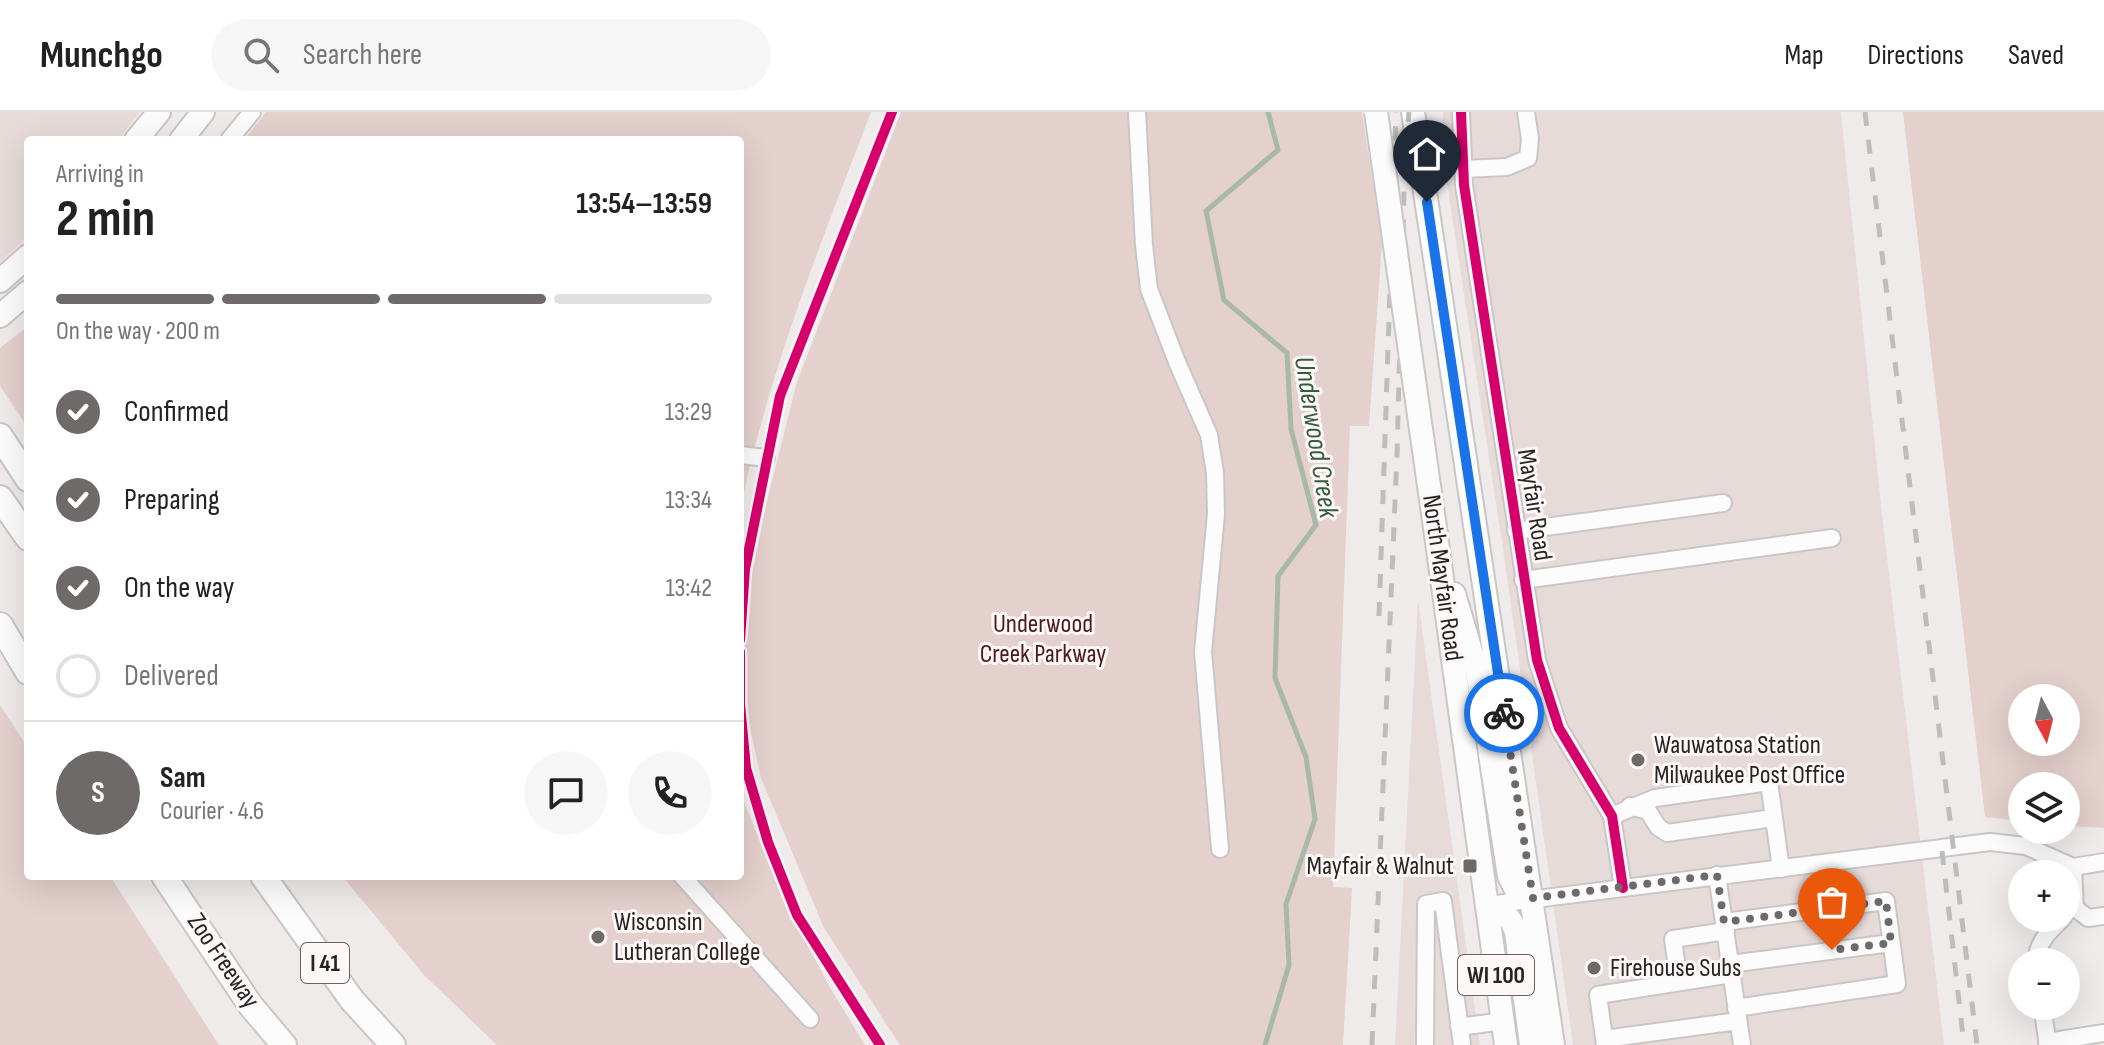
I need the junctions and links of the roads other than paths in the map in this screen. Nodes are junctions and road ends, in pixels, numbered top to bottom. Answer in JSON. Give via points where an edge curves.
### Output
{"nodes":[{"id":1,"x":159,"y":112,"type":"edge"},
{"id":2,"x":203,"y":112,"type":"edge"},
{"id":3,"x":252,"y":112,"type":"edge"},
{"id":4,"x":1137,"y":112,"type":"edge"},
{"id":5,"x":1376,"y":112,"type":"edge"},
{"id":6,"x":1413,"y":112,"type":"edge"},
{"id":7,"x":1461,"y":112,"type":"edge"},
{"id":8,"x":1526,"y":112,"type":"edge"},
{"id":9,"x":139,"y":136,"type":"edge"},
{"id":10,"x":184,"y":136,"type":"edge"},
{"id":11,"x":232,"y":136,"type":"edge"},
{"id":12,"x":1463,"y":169,"type":"junction"},
{"id":13,"x":24,"y":260,"type":"edge"},
{"id":14,"x":0,"y":281,"type":"edge"},
{"id":15,"x":24,"y":295,"type":"edge"},
{"id":16,"x":0,"y":316,"type":"edge"},
{"id":17,"x":0,"y":436,"type":"edge"},
{"id":18,"x":744,"y":455,"type":"edge"},
{"id":19,"x":766,"y":458,"type":"dead end"},
{"id":20,"x":24,"y":473,"type":"edge"},
{"id":21,"x":0,"y":498,"type":"edge"},
{"id":22,"x":1723,"y":503,"type":"dead end"},
{"id":23,"x":1516,"y":531,"type":"junction"},
{"id":24,"x":24,"y":532,"type":"edge"},
{"id":25,"x":1832,"y":538,"type":"dead end"},
{"id":26,"x":1437,"y":541,"type":"junction"},
{"id":27,"x":1523,"y":580,"type":"junction"},
{"id":28,"x":0,"y":625,"type":"edge"},
{"id":29,"x":0,"y":650,"type":"edge"},
{"id":30,"x":24,"y":665,"type":"edge"},
{"id":31,"x":24,"y":678,"type":"edge"},
{"id":32,"x":1630,"y":806,"type":"junction"},
{"id":33,"x":1612,"y":816,"type":"junction"},
{"id":34,"x":1773,"y":818,"type":"junction"},
{"id":35,"x":1220,"y":849,"type":"dead end"},
{"id":36,"x":2057,"y":860,"type":"edge"},
{"id":37,"x":2104,"y":862,"type":"edge"},
{"id":38,"x":2080,"y":866,"type":"edge"},
{"id":39,"x":1781,"y":869,"type":"junction"},
{"id":40,"x":1717,"y":875,"type":"junction"},
{"id":41,"x":167,"y":880,"type":"edge"},
{"id":42,"x":266,"y":880,"type":"edge"},
{"id":43,"x":686,"y":880,"type":"edge"},
{"id":44,"x":1623,"y":888,"type":"junction"},
{"id":45,"x":1533,"y":898,"type":"junction"},
{"id":46,"x":1487,"y":906,"type":"junction"},
{"id":47,"x":2080,"y":916,"type":"edge"},
{"id":48,"x":2104,"y":916,"type":"edge"},
{"id":49,"x":1725,"y":927,"type":"junction"},
{"id":50,"x":2051,"y":932,"type":"edge"},
{"id":51,"x":1891,"y":943,"type":"junction"},
{"id":52,"x":2039,"y":948,"type":"edge"},
{"id":53,"x":1731,"y":969,"type":"junction"},
{"id":54,"x":1679,"y":982,"type":"junction"},
{"id":55,"x":1737,"y":1014,"type":"junction"},
{"id":56,"x":810,"y":1019,"type":"dead end"},
{"id":57,"x":2044,"y":1020,"type":"edge"},
{"id":58,"x":1503,"y":1021,"type":"junction"},
{"id":59,"x":1459,"y":1027,"type":"junction"},
{"id":60,"x":2104,"y":1033,"type":"edge"},
{"id":61,"x":1604,"y":1042,"type":"edge"},
{"id":62,"x":2047,"y":1043,"type":"edge"},
{"id":63,"x":284,"y":1045,"type":"edge"},
{"id":64,"x":393,"y":1045,"type":"edge"},
{"id":65,"x":1425,"y":1045,"type":"edge"},
{"id":66,"x":1462,"y":1045,"type":"edge"},
{"id":67,"x":1506,"y":1045,"type":"edge"},
{"id":68,"x":1531,"y":1045,"type":"edge"},
{"id":69,"x":1553,"y":1045,"type":"edge"},
{"id":70,"x":1742,"y":1045,"type":"edge"}],
"edges":[{"from":1,"to":9,"type":"main road"},
{"from":2,"to":10,"type":"main road"},
{"from":3,"to":11,"type":"street"},
{"from":4,"to":35,"type":"street","via":[[1149,289],[1209,435],[1215,473],[1203,652]]},
{"from":5,"to":26,"type":"main road","name":"North Mayfair Road","number":"WI 100","bridge":true},
{"from":6,"to":45,"type":"main road","name":"North Mayfair Road","number":"WI 100"},
{"from":7,"to":12,"type":"street","name":"Mayfair Road"},
{"from":8,"to":12,"type":"street","via":[[1528,158],[1507,167]]},
{"from":12,"to":23,"type":"street","name":"Mayfair Road"},
{"from":13,"to":14,"type":"main road"},
{"from":15,"to":16,"type":"main road"},
{"from":17,"to":20,"type":"highway"},
{"from":18,"to":19,"type":"street"},
{"from":21,"to":24,"type":"highway"},
{"from":22,"to":23,"type":"street"},
{"from":23,"to":27,"type":"street","name":"Mayfair Road"},
{"from":25,"to":27,"type":"street"},
{"from":26,"to":45,"type":"main road","via":[[1477,671],[1509,876],[1517,892]]},
{"from":26,"to":46,"type":"main road","name":"North Mayfair Road","number":"WI 100"},
{"from":27,"to":33,"type":"street","name":"Mayfair Road","via":[[1550,705],[1571,751]]},
{"from":28,"to":30,"type":"highway"},
{"from":29,"to":31,"type":"highway"},
{"from":32,"to":33,"type":"street"},
{"from":32,"to":34,"type":"street","via":[[1648,811],[1667,833]]},
{"from":32,"to":34,"type":"street","via":[[1769,782]]},
{"from":33,"to":44,"type":"street","name":"Mayfair Road"},
{"from":34,"to":39,"type":"street"},
{"from":36,"to":39,"type":"street","via":[[2026,846],[1990,842]]},
{"from":37,"to":38,"type":"street"},
{"from":39,"to":40,"type":"street"},
{"from":40,"to":44,"type":"street"},
{"from":40,"to":49,"type":"street"},
{"from":41,"to":63,"type":"highway","name":"Zoo Freeway","via":[[251,1006]]},
{"from":42,"to":64,"type":"highway","number":"I 41","via":[[352,1000]]},
{"from":43,"to":56,"type":"street"},
{"from":44,"to":45,"type":"street"},
{"from":45,"to":46,"type":"street"},
{"from":45,"to":69,"type":"main road","name":"North Mayfair Road","number":"WI 100"},
{"from":46,"to":58,"type":"main road","name":"North Mayfair Road","number":"WI 100"},
{"from":46,"to":68,"type":"main road","via":[[1505,912],[1516,932]]},
{"from":47,"to":48,"type":"street"},
{"from":49,"to":51,"type":"street","via":[[1886,901]]},
{"from":49,"to":53,"type":"street"},
{"from":49,"to":54,"type":"street","via":[[1673,939]]},
{"from":50,"to":52,"type":"street"},
{"from":51,"to":53,"type":"street"},
{"from":51,"to":55,"type":"street","via":[[1897,984]]},
{"from":53,"to":54,"type":"street"},
{"from":53,"to":55,"type":"street"},
{"from":54,"to":61,"type":"street","via":[[1598,995]]},
{"from":55,"to":61,"type":"street"},
{"from":55,"to":70,"type":"street"},
{"from":57,"to":62,"type":"street"},
{"from":58,"to":59,"type":"street"},
{"from":58,"to":67,"type":"main road","name":"North Mayfair Road","number":"WI 100"},
{"from":59,"to":65,"type":"street","via":[[1443,901],[1426,904]]},
{"from":59,"to":66,"type":"street"},
{"from":60,"to":62,"type":"street"}]}
